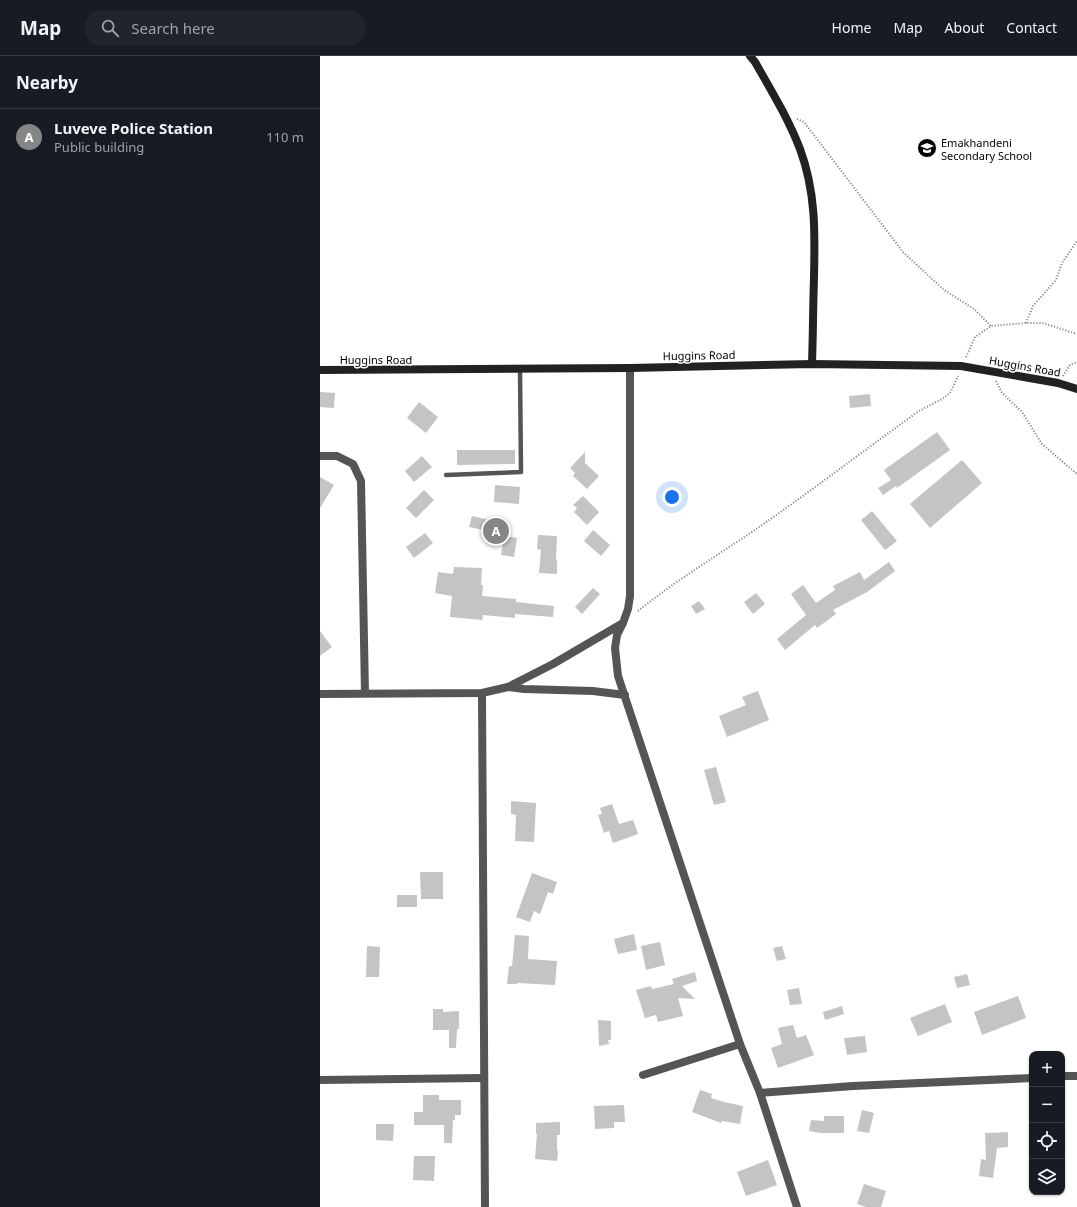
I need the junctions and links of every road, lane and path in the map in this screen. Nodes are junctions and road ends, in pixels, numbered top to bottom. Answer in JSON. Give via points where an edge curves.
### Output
{"nodes":[{"id":1,"x":750,"y":56,"type":"edge"},
{"id":2,"x":784,"y":111,"type":"junction"},
{"id":3,"x":1077,"y":241,"type":"edge"},
{"id":4,"x":1026,"y":323,"type":"junction"},
{"id":5,"x":991,"y":326,"type":"junction"},
{"id":6,"x":1077,"y":334,"type":"edge"},
{"id":7,"x":1077,"y":362,"type":"edge"},
{"id":8,"x":812,"y":364,"type":"junction"},
{"id":9,"x":961,"y":366,"type":"junction"},
{"id":10,"x":520,"y":368,"type":"junction"},
{"id":11,"x":630,"y":368,"type":"junction"},
{"id":12,"x":320,"y":370,"type":"edge"},
{"id":13,"x":991,"y":371,"type":"junction"},
{"id":14,"x":1058,"y":383,"type":"junction"},
{"id":15,"x":1077,"y":389,"type":"edge"},
{"id":16,"x":320,"y":456,"type":"edge"},
{"id":17,"x":1077,"y":474,"type":"edge"},
{"id":18,"x":446,"y":475,"type":"dead end"},
{"id":19,"x":623,"y":623,"type":"junction"},
{"id":20,"x":508,"y":687,"type":"junction"},
{"id":21,"x":365,"y":693,"type":"junction"},
{"id":22,"x":482,"y":693,"type":"junction"},
{"id":23,"x":320,"y":694,"type":"edge"},
{"id":24,"x":625,"y":695,"type":"junction"},
{"id":25,"x":740,"y":1044,"type":"junction"},
{"id":26,"x":643,"y":1075,"type":"dead end"},
{"id":27,"x":1065,"y":1076,"type":"edge"},
{"id":28,"x":1077,"y":1076,"type":"edge"},
{"id":29,"x":484,"y":1078,"type":"junction"},
{"id":30,"x":1029,"y":1078,"type":"edge"},
{"id":31,"x":320,"y":1080,"type":"edge"},
{"id":32,"x":760,"y":1093,"type":"junction"},
{"id":33,"x":485,"y":1207,"type":"edge"},
{"id":34,"x":797,"y":1207,"type":"edge"}],
"edges":[{"from":1,"to":2,"type":"street"},
{"from":2,"to":5,"type":"path","via":[[804,122],[903,252],[944,290],[974,309]]},
{"from":2,"to":8,"type":"street","via":[[800,149],[813,204],[815,229]]},
{"from":3,"to":4,"type":"path","via":[[1062,263],[1056,280],[1033,306]]},
{"from":4,"to":5,"type":"path"},
{"from":4,"to":6,"type":"path","via":[[1043,324]]},
{"from":5,"to":9,"type":"path","via":[[975,337]]},
{"from":7,"to":14,"type":"path","via":[[1070,365]]},
{"from":8,"to":9,"type":"street","name":"Huggins Road"},
{"from":8,"to":11,"type":"street","name":"Huggins Road"},
{"from":9,"to":13,"type":"street","name":"Huggins Road"},
{"from":9,"to":19,"type":"path","via":[[950,392],[942,399],[919,411],[782,512],[658,594]]},
{"from":10,"to":11,"type":"street","name":"Huggins Road"},
{"from":10,"to":12,"type":"street","name":"Huggins Road"},
{"from":10,"to":18,"type":"lane","via":[[521,472]]},
{"from":11,"to":19,"type":"street","via":[[630,596]]},
{"from":13,"to":14,"type":"street","name":"Huggins Road"},
{"from":13,"to":17,"type":"path","via":[[1002,393],[1022,412],[1042,444]]},
{"from":14,"to":15,"type":"street","name":"Huggins Road"},
{"from":16,"to":21,"type":"street","via":[[337,456],[353,464],[361,481]]},
{"from":19,"to":20,"type":"street","via":[[554,664]]},
{"from":19,"to":24,"type":"street","via":[[615,648],[618,676]]},
{"from":20,"to":22,"type":"street"},
{"from":20,"to":24,"type":"street"},
{"from":21,"to":22,"type":"street"},
{"from":21,"to":23,"type":"street"},
{"from":22,"to":29,"type":"street"},
{"from":24,"to":25,"type":"street"},
{"from":25,"to":26,"type":"street"},
{"from":25,"to":32,"type":"street"},
{"from":27,"to":28,"type":"street"},
{"from":29,"to":31,"type":"street"},
{"from":29,"to":33,"type":"street"},
{"from":30,"to":32,"type":"street"},
{"from":32,"to":34,"type":"street"}]}
